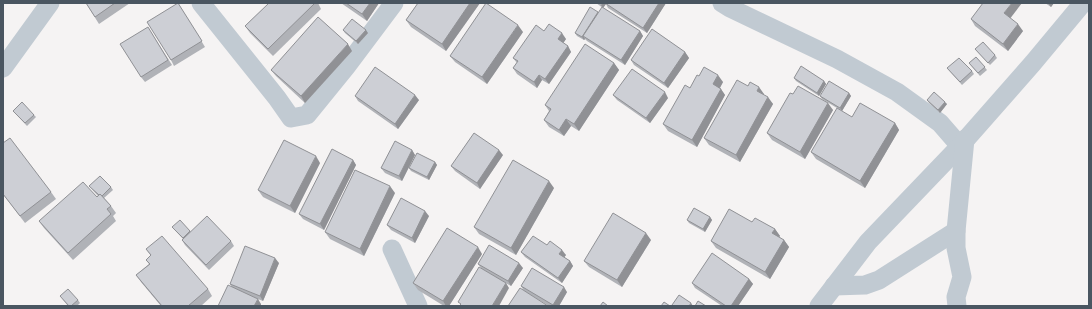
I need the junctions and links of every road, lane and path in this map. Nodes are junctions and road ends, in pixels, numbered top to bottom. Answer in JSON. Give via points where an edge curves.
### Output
{"nodes":[{"id":1,"x":50,"y":3,"type":"edge"},
{"id":2,"x":201,"y":3,"type":"edge"},
{"id":3,"x":394,"y":3,"type":"edge"},
{"id":4,"x":722,"y":3,"type":"edge"},
{"id":5,"x":1083,"y":3,"type":"edge"},
{"id":6,"x":3,"y":68,"type":"edge"},
{"id":7,"x":962,"y":142,"type":"junction"},
{"id":8,"x":956,"y":231,"type":"junction"},
{"id":9,"x":392,"y":249,"type":"dead end"},
{"id":10,"x":834,"y":286,"type":"junction"},
{"id":11,"x":418,"y":306,"type":"edge"},
{"id":12,"x":819,"y":306,"type":"edge"},
{"id":13,"x":957,"y":306,"type":"edge"}],
"edges":[{"from":1,"to":6,"type":"street"},
{"from":2,"to":3,"type":"street","via":[[291,118],[307,115]]},
{"from":4,"to":7,"type":"street","via":[[837,59],[897,92]]},
{"from":5,"to":7,"type":"street"},
{"from":7,"to":8,"type":"street"},
{"from":7,"to":10,"type":"street","via":[[868,242]]},
{"from":8,"to":10,"type":"street","via":[[879,280],[865,285]]},
{"from":8,"to":13,"type":"street","via":[[956,248],[962,277],[956,297]]},
{"from":9,"to":11,"type":"street"},
{"from":10,"to":12,"type":"street"}]}
